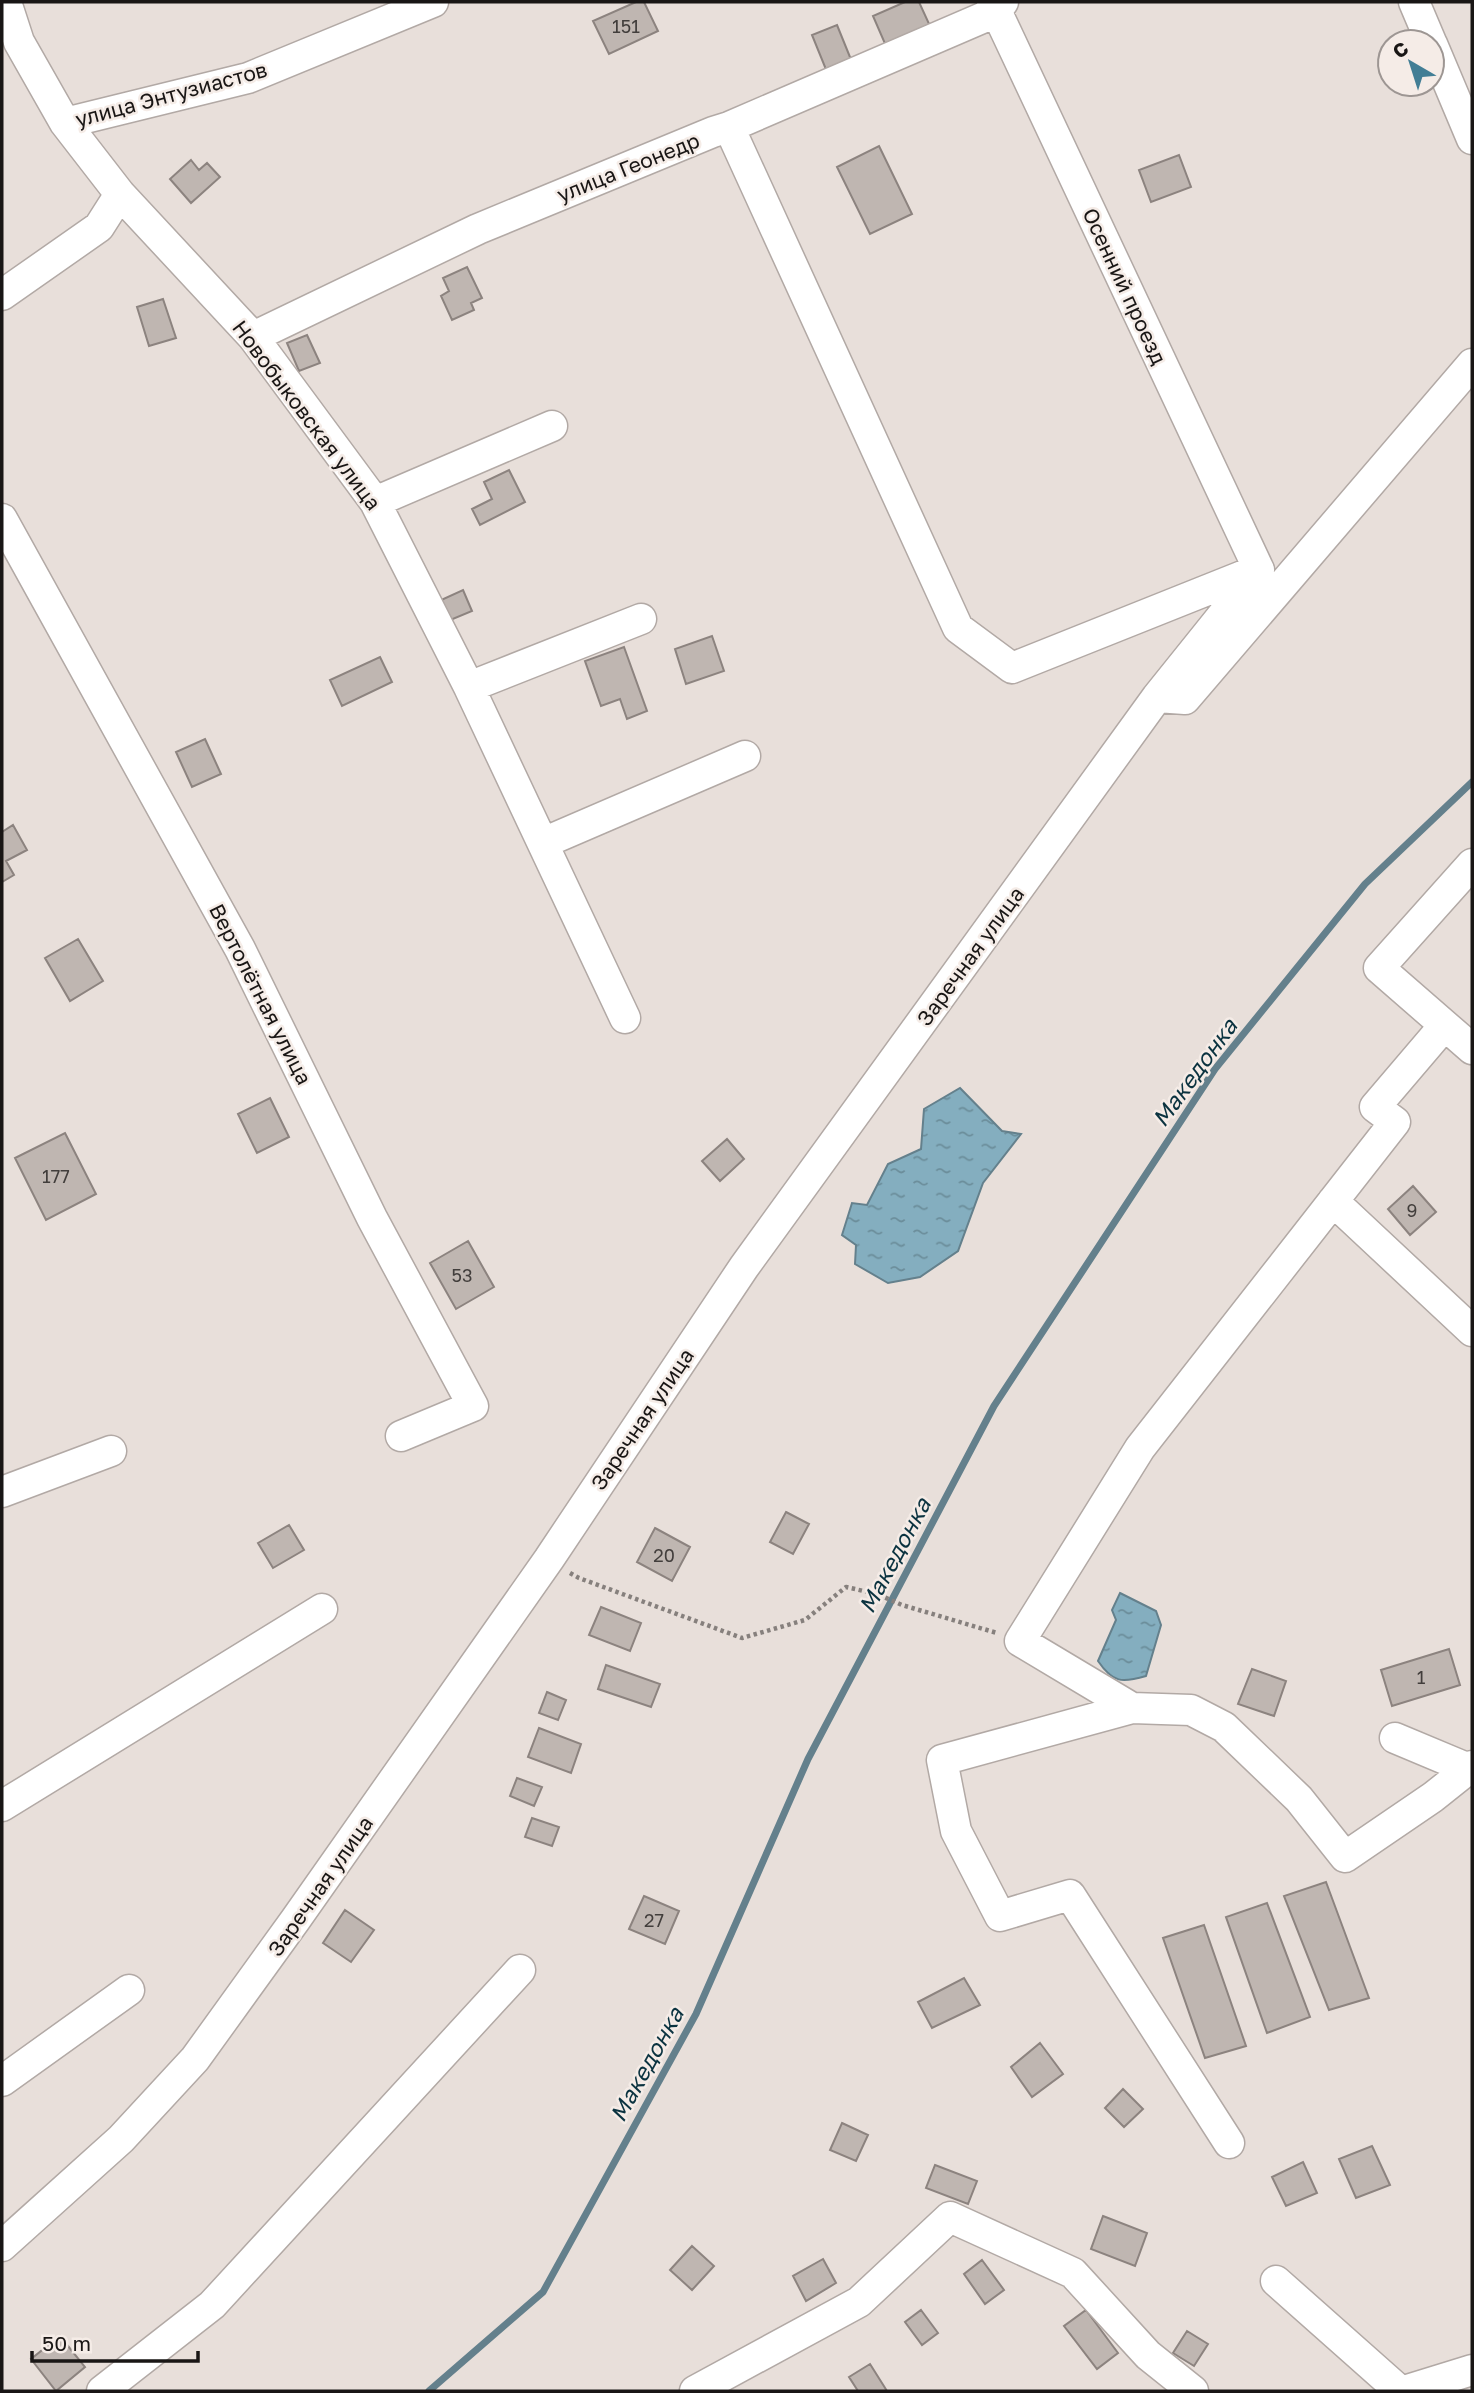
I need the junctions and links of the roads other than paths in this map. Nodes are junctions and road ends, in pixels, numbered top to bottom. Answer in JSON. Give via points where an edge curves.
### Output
{"nodes":[{"id":1,"x":6,"y":2,"type":"edge"},
{"id":2,"x":433,"y":2,"type":"edge"},
{"id":3,"x":1414,"y":2,"type":"edge"},
{"id":4,"x":997,"y":5,"type":"edge"},
{"id":5,"x":1425,"y":28,"type":"edge"},
{"id":6,"x":1446,"y":77,"type":"edge"},
{"id":7,"x":65,"y":123,"type":"junction"},
{"id":8,"x":729,"y":127,"type":"junction"},
{"id":9,"x":1472,"y":139,"type":"edge"},
{"id":10,"x":120,"y":194,"type":"junction"},
{"id":11,"x":2,"y":295,"type":"edge"},
{"id":12,"x":253,"y":337,"type":"junction"},
{"id":13,"x":1472,"y":364,"type":"edge"},
{"id":14,"x":552,"y":426,"type":"dead end"},
{"id":15,"x":376,"y":502,"type":"junction"},
{"id":16,"x":2,"y":519,"type":"edge"},
{"id":17,"x":1259,"y":570,"type":"junction"},
{"id":18,"x":640,"y":619,"type":"dead end"},
{"id":19,"x":470,"y":687,"type":"junction"},
{"id":20,"x":1157,"y":697,"type":"junction"},
{"id":21,"x":745,"y":756,"type":"dead end"},
{"id":22,"x":543,"y":843,"type":"junction"},
{"id":23,"x":1472,"y":864,"type":"edge"},
{"id":24,"x":625,"y":1018,"type":"dead end"},
{"id":25,"x":1444,"y":1026,"type":"junction"},
{"id":26,"x":1472,"y":1049,"type":"edge"},
{"id":27,"x":1333,"y":1200,"type":"junction"},
{"id":28,"x":1472,"y":1331,"type":"edge"},
{"id":29,"x":401,"y":1436,"type":"dead end"},
{"id":30,"x":111,"y":1451,"type":"dead end"},
{"id":31,"x":2,"y":1492,"type":"edge"},
{"id":32,"x":322,"y":1609,"type":"dead end"},
{"id":33,"x":1132,"y":1707,"type":"junction"},
{"id":34,"x":1395,"y":1738,"type":"dead end"},
{"id":35,"x":1470,"y":1768,"type":"edge"},
{"id":36,"x":2,"y":1806,"type":"edge"},
{"id":37,"x":520,"y":1970,"type":"dead end"},
{"id":38,"x":129,"y":1990,"type":"dead end"},
{"id":39,"x":2,"y":2081,"type":"edge"},
{"id":40,"x":1229,"y":2143,"type":"dead end"},
{"id":41,"x":2,"y":2246,"type":"edge"},
{"id":42,"x":1276,"y":2281,"type":"dead end"},
{"id":43,"x":1472,"y":2370,"type":"edge"},
{"id":44,"x":102,"y":2391,"type":"edge"},
{"id":45,"x":695,"y":2391,"type":"edge"},
{"id":46,"x":1193,"y":2391,"type":"edge"},
{"id":47,"x":1402,"y":2391,"type":"edge"}],
"edges":[{"from":1,"to":7,"type":"street","name":"Новобыковская улица","via":[[19,41]]},
{"from":2,"to":7,"type":"street","name":"улица Энтузиастов","via":[[248,78]]},
{"from":3,"to":5,"type":"street"},
{"from":4,"to":8,"type":"street","name":"улица Геонедр"},
{"from":4,"to":17,"type":"street","name":"Осенний проезд"},
{"from":6,"to":9,"type":"street"},
{"from":7,"to":10,"type":"street","name":"Новобыковская улица"},
{"from":8,"to":12,"type":"street","name":"улица Геонедр","via":[[478,229]]},
{"from":8,"to":17,"type":"street","via":[[958,628],[1012,668]]},
{"from":10,"to":11,"type":"street","via":[[99,226]]},
{"from":10,"to":12,"type":"street","name":"Новобыковская улица"},
{"from":12,"to":15,"type":"street","name":"Новобыковская улица"},
{"from":13,"to":20,"type":"street","via":[[1185,699]]},
{"from":14,"to":15,"type":"street"},
{"from":15,"to":19,"type":"street","name":"Новобыковская улица"},
{"from":16,"to":29,"type":"street","name":"Вертолётная улица","via":[[240,949],[372,1218],[474,1406]]},
{"from":17,"to":20,"type":"street","name":"Заречная улица"},
{"from":18,"to":19,"type":"street"},
{"from":19,"to":22,"type":"street","name":"Новобыковская улица"},
{"from":20,"to":41,"type":"street","name":"Заречная улица","via":[[744,1267],[549,1559],[195,2059],[121,2138]]},
{"from":21,"to":22,"type":"street"},
{"from":22,"to":24,"type":"street","name":"Новобыковская улица"},
{"from":23,"to":25,"type":"street","via":[[1379,968]]},
{"from":25,"to":26,"type":"street"},
{"from":25,"to":27,"type":"street","via":[[1375,1107],[1395,1122]]},
{"from":27,"to":28,"type":"street"},
{"from":27,"to":33,"type":"street","via":[[1140,1448],[1020,1641]]},
{"from":30,"to":31,"type":"street"},
{"from":32,"to":36,"type":"street"},
{"from":33,"to":35,"type":"street","via":[[1191,1710],[1224,1727],[1299,1799],[1345,1857]]},
{"from":33,"to":40,"type":"street","via":[[942,1760],[956,1831],[1000,1916],[1070,1895]]},
{"from":34,"to":35,"type":"street"},
{"from":37,"to":44,"type":"street","via":[[212,2305]]},
{"from":38,"to":39,"type":"street"},
{"from":42,"to":47,"type":"street"},
{"from":43,"to":47,"type":"street"},
{"from":45,"to":46,"type":"street","via":[[859,2302],[950,2217],[1073,2273],[1148,2355]]}]}
